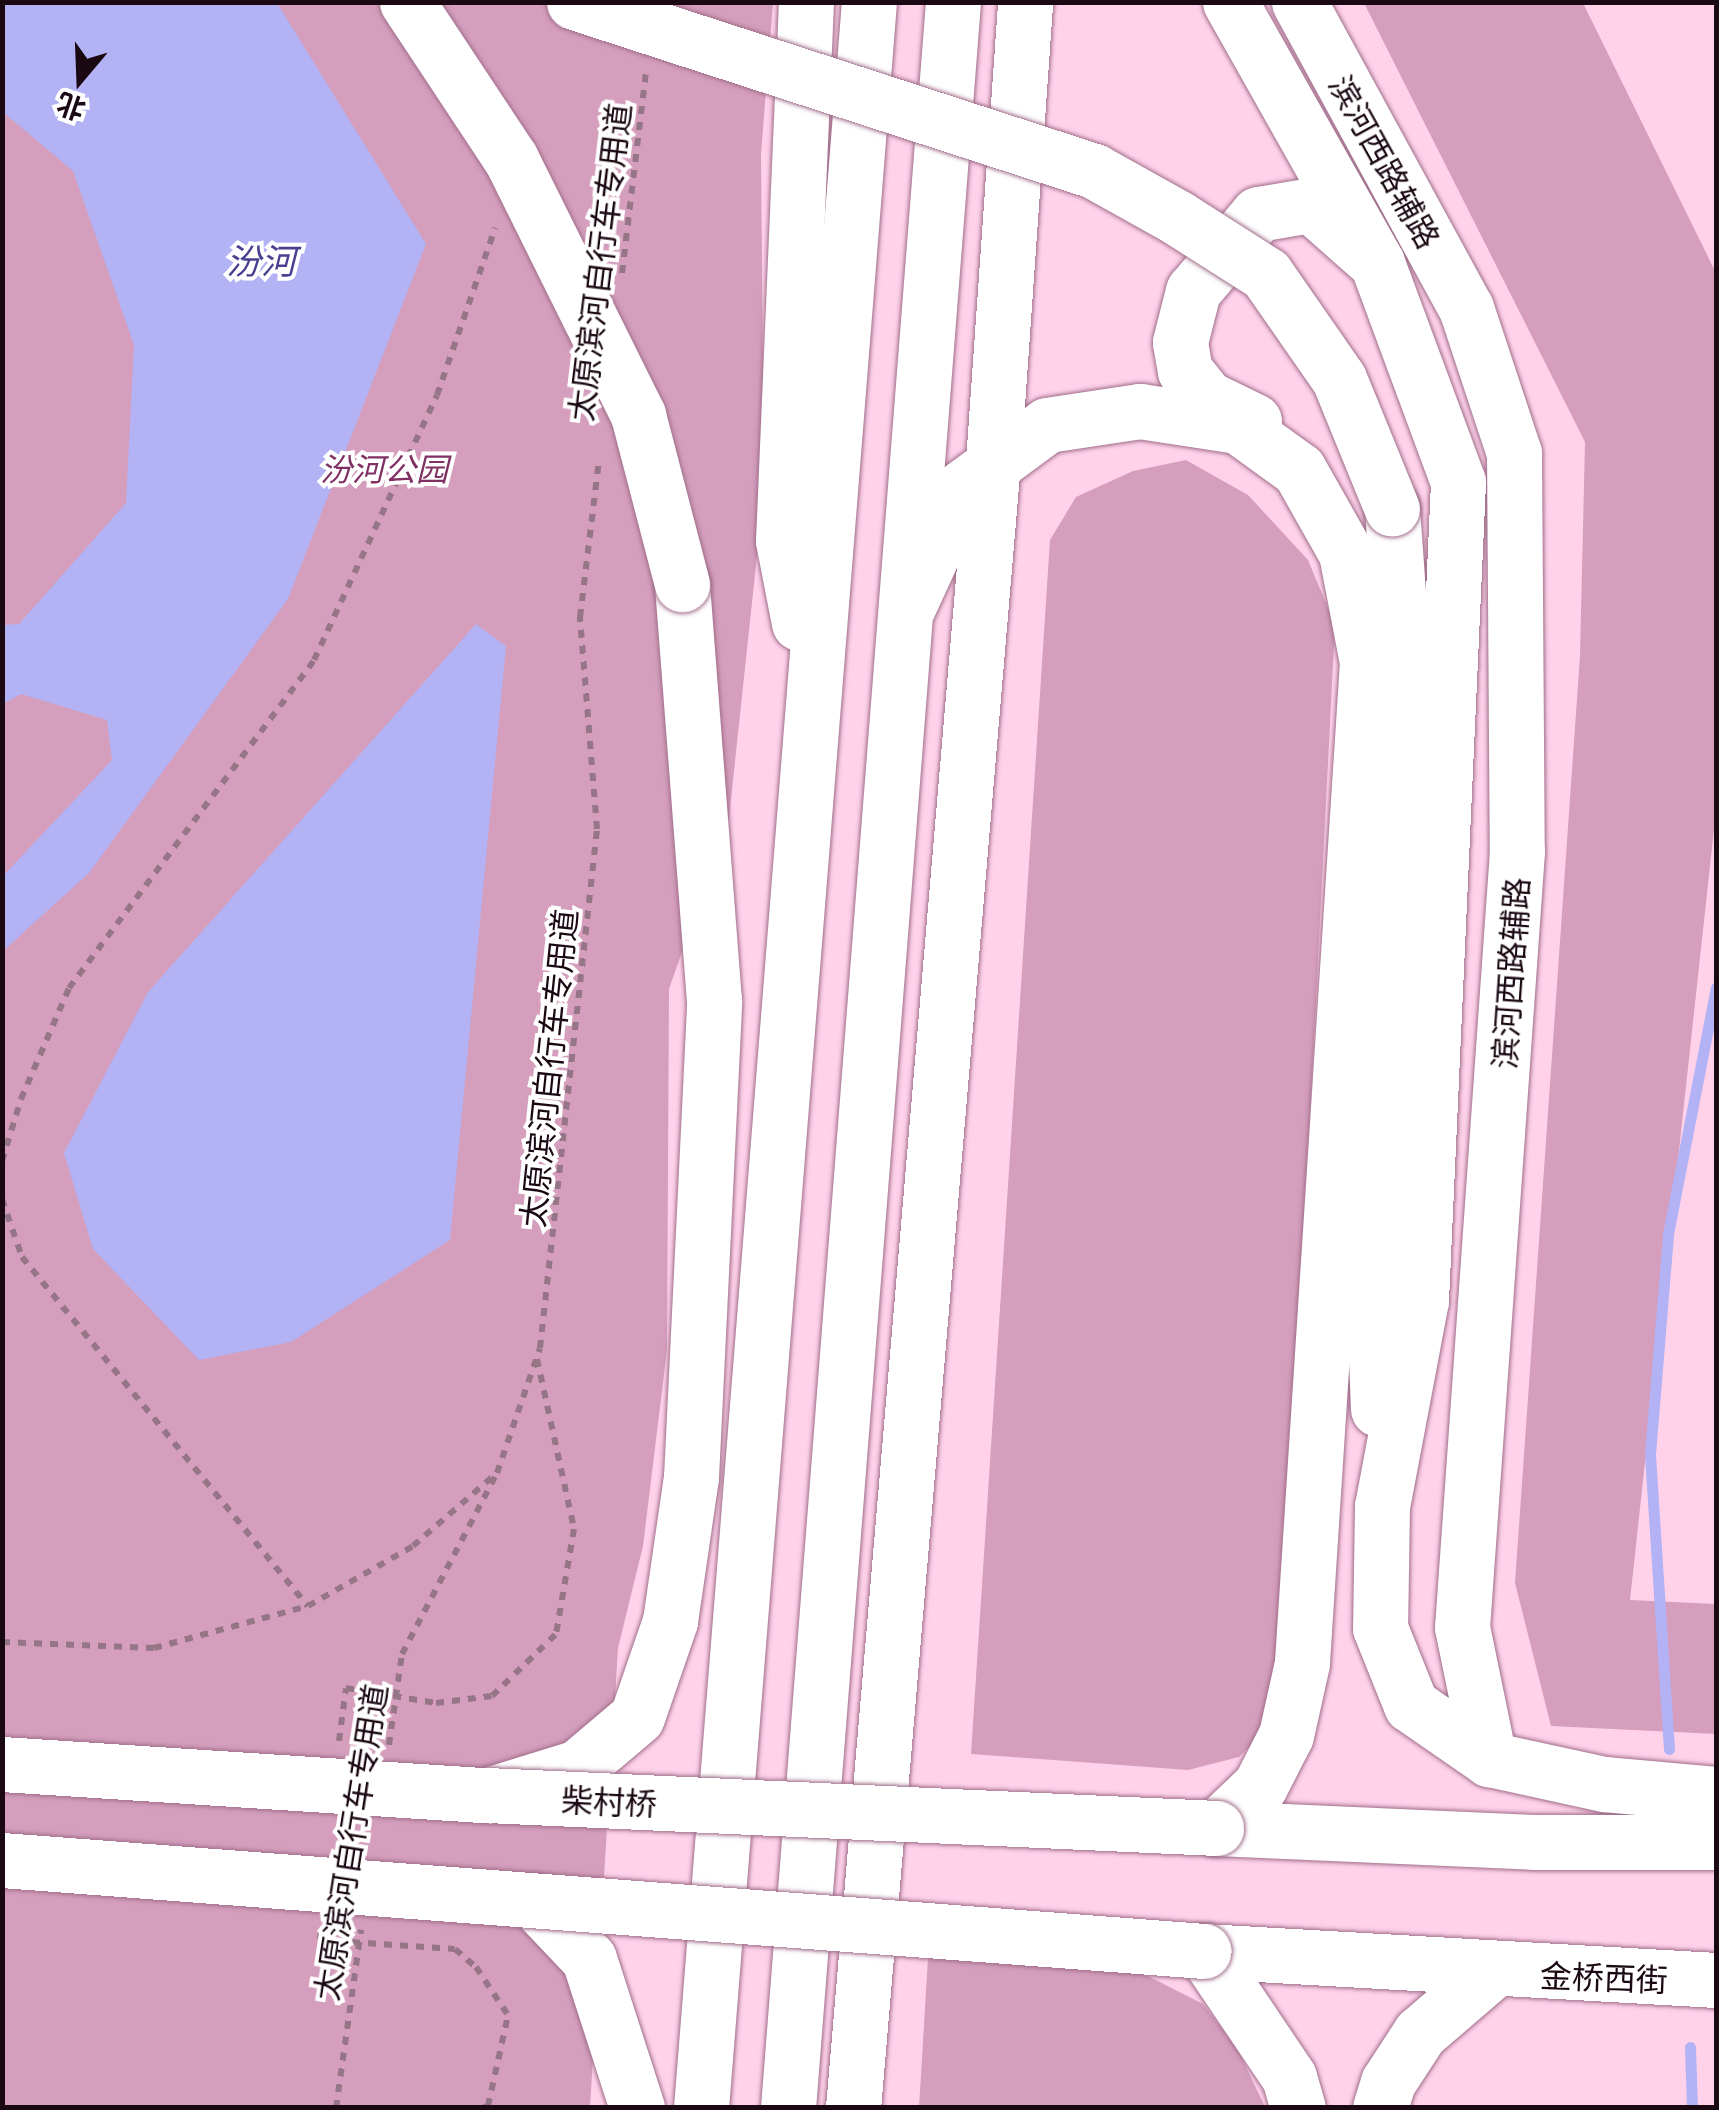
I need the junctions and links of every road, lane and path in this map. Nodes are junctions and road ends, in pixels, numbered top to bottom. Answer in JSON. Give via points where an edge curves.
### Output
{"nodes":[{"id":1,"x":407,"y":2,"type":"edge"},
{"id":2,"x":574,"y":2,"type":"edge"},
{"id":3,"x":806,"y":2,"type":"edge"},
{"id":4,"x":869,"y":2,"type":"edge"},
{"id":5,"x":953,"y":2,"type":"edge"},
{"id":6,"x":1025,"y":2,"type":"edge"},
{"id":7,"x":1230,"y":2,"type":"edge"},
{"id":8,"x":1298,"y":2,"type":"edge"},
{"id":9,"x":648,"y":62,"type":"dead end"},
{"id":10,"x":500,"y":212,"type":"dead end"},
{"id":11,"x":1377,"y":263,"type":"junction"},
{"id":12,"x":621,"y":280,"type":"dead end"},
{"id":13,"x":602,"y":438,"type":"dead end"},
{"id":14,"x":993,"y":462,"type":"junction"},
{"id":15,"x":1299,"y":470,"type":"junction"},
{"id":16,"x":905,"y":614,"type":"junction"},
{"id":17,"x":811,"y":690,"type":"junction"},
{"id":18,"x":2,"y":1161,"type":"edge"},
{"id":19,"x":2,"y":1199,"type":"edge"},
{"id":20,"x":536,"y":1358,"type":"junction"},
{"id":21,"x":496,"y":1473,"type":"junction"},
{"id":22,"x":1382,"y":1506,"type":"junction"},
{"id":23,"x":308,"y":1606,"type":"junction"},
{"id":24,"x":2,"y":1642,"type":"edge"},
{"id":25,"x":388,"y":1751,"type":"dead end"},
{"id":26,"x":1489,"y":1758,"type":"junction"},
{"id":27,"x":2,"y":1764,"type":"edge"},
{"id":28,"x":332,"y":1785,"type":"junction"},
{"id":29,"x":1716,"y":1794,"type":"edge"},
{"id":30,"x":486,"y":1795,"type":"junction"},
{"id":31,"x":1216,"y":1828,"type":"junction"},
{"id":32,"x":1716,"y":1842,"type":"edge"},
{"id":33,"x":2,"y":1860,"type":"edge"},
{"id":34,"x":322,"y":1885,"type":"junction"},
{"id":35,"x":534,"y":1901,"type":"junction"},
{"id":36,"x":362,"y":1924,"type":"dead end"},
{"id":37,"x":1204,"y":1950,"type":"junction"},
{"id":38,"x":1491,"y":1972,"type":"junction"},
{"id":39,"x":1716,"y":1980,"type":"edge"},
{"id":40,"x":336,"y":2108,"type":"edge"},
{"id":41,"x":482,"y":2108,"type":"edge"},
{"id":42,"x":637,"y":2108,"type":"edge"},
{"id":43,"x":701,"y":2108,"type":"edge"},
{"id":44,"x":788,"y":2108,"type":"edge"},
{"id":45,"x":852,"y":2108,"type":"edge"},
{"id":46,"x":1298,"y":2108,"type":"edge"},
{"id":47,"x":1380,"y":2108,"type":"edge"},
{"id":48,"x":1413,"y":2108,"type":"edge"}],
"edges":[{"from":1,"to":30,"type":"main road","bridge":true,"via":[[512,159],[638,415],[682,584],[714,1001],[691,1478],[670,1621],[638,1717],[578,1767]]},
{"from":2,"to":22,"type":"main road","bridge":true,"via":[[1094,171],[1266,274],[1339,379],[1392,509],[1407,718],[1373,1284]]},
{"from":3,"to":17,"type":"main road","via":[[783,541]]},
{"from":4,"to":17,"type":"main road"},
{"from":5,"to":16,"type":"main road"},
{"from":6,"to":14,"type":"main road"},
{"from":7,"to":11,"type":"main road"},
{"from":8,"to":26,"type":"main road","name":"滨河西路辅路","via":[[1466,308],[1514,453],[1517,851],[1462,1626]]},
{"from":9,"to":12,"type":"path","name":"太原滨河自行车专用道"},
{"from":10,"to":18,"type":"path","via":[[437,395],[314,660],[69,988],[20,1098]]},
{"from":11,"to":15,"type":"main road","via":[[1312,205],[1258,214],[1193,291],[1180,342],[1185,371],[1207,398],[1274,430]]},
{"from":11,"to":22,"type":"main road","via":[[1458,482],[1421,1300]]},
{"from":13,"to":20,"type":"path","name":"太原滨河自行车专用道","via":[[580,617],[597,829],[576,1059]]},
{"from":14,"to":15,"type":"main road","via":[[1047,425],[1140,411],[1238,426]]},
{"from":14,"to":16,"type":"main road","via":[[962,487]]},
{"from":14,"to":45,"type":"main road"},
{"from":15,"to":31,"type":"main road","via":[[1346,553],[1366,662],[1332,1280],[1302,1663],[1286,1735],[1260,1786]]},
{"from":16,"to":44,"type":"main road"},
{"from":17,"to":43,"type":"main road"},
{"from":19,"to":23,"type":"path","via":[[22,1258]]},
{"from":20,"to":21,"type":"path","name":"太原滨河自行车专用道"},
{"from":20,"to":28,"type":"path","bridge":true,"via":[[574,1529],[556,1634],[492,1696],[436,1703],[346,1688]]},
{"from":21,"to":23,"type":"path","via":[[412,1546]]},
{"from":21,"to":25,"type":"path","name":"太原滨河自行车专用道","via":[[402,1654]]},
{"from":22,"to":26,"type":"main road","via":[[1380,1628],[1411,1705]]},
{"from":23,"to":24,"type":"path","via":[[154,1648]]},
{"from":26,"to":29,"type":"main road","via":[[1604,1784]]},
{"from":27,"to":28,"type":"main road","name":"柴村桥","bridge":true},
{"from":28,"to":30,"type":"main road","name":"柴村桥","bridge":true},
{"from":30,"to":31,"type":"main road","name":"柴村桥","bridge":true},
{"from":31,"to":32,"type":"main road","name":"柴村桥","via":[[1534,1842]]},
{"from":33,"to":34,"type":"main road","bridge":true},
{"from":34,"to":35,"type":"main road","bridge":true},
{"from":34,"to":41,"type":"path","bridge":true,"via":[[320,1940],[455,1949],[476,1966],[508,2016],[488,2106]]},
{"from":35,"to":37,"type":"main road","bridge":true},
{"from":35,"to":42,"type":"main road","via":[[589,1959]]},
{"from":36,"to":40,"type":"path","name":"太原滨河自行车专用道"},
{"from":37,"to":38,"type":"main road","name":"金桥西街"},
{"from":37,"to":46,"type":"main road","via":[[1289,2077]]},
{"from":38,"to":39,"type":"main road","name":"金桥西街"},
{"from":38,"to":47,"type":"main road","via":[[1420,2033],[1388,2082]]},
{"from":38,"to":48,"type":"main road","via":[[1424,2067]]}]}
